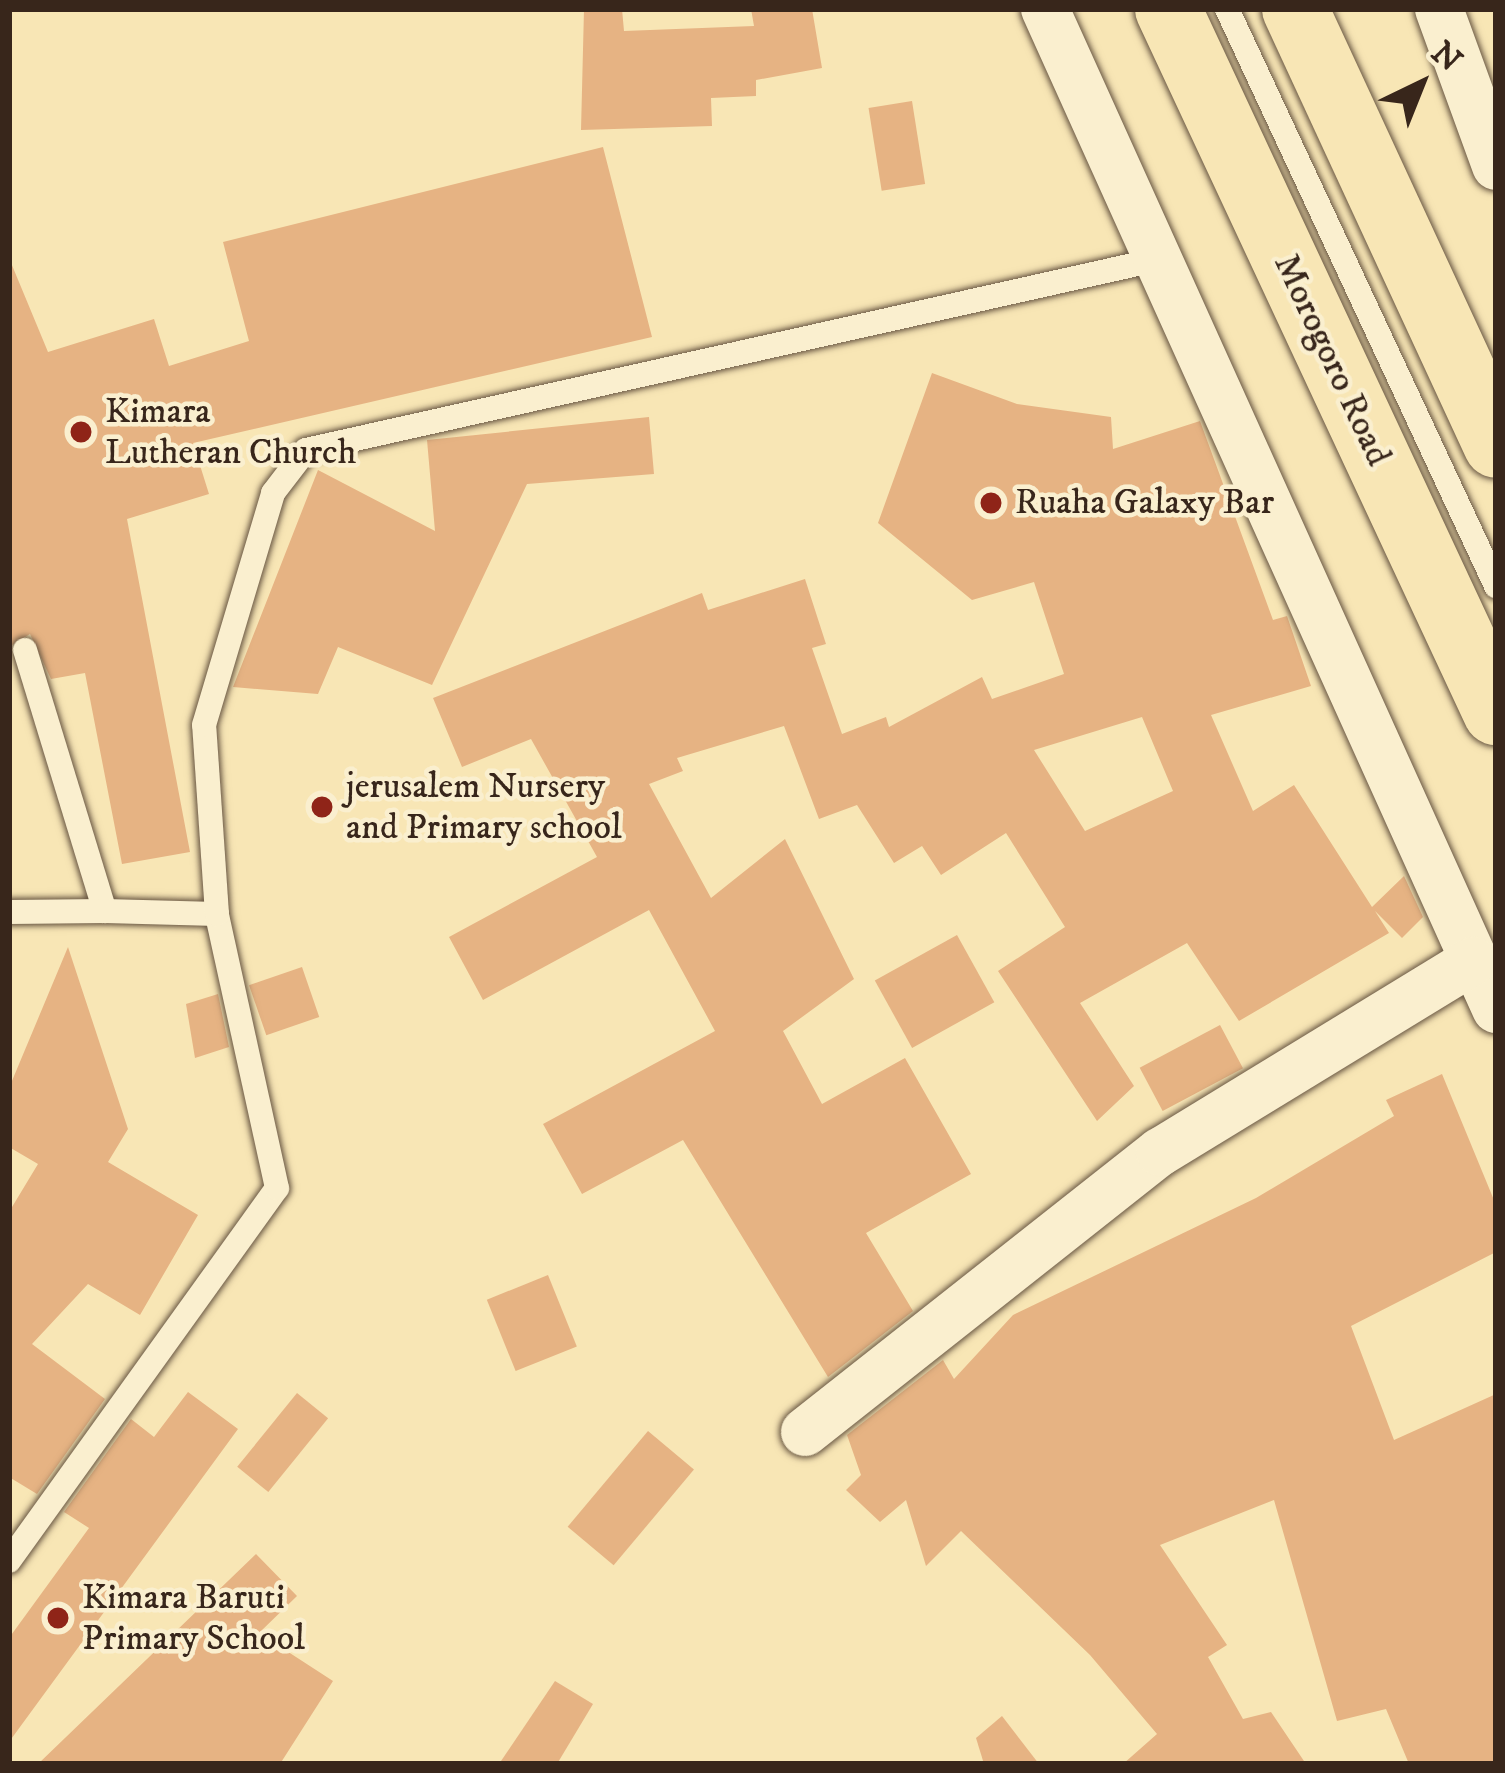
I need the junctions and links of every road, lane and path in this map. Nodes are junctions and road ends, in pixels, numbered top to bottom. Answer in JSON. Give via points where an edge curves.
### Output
{"nodes":[{"id":1,"x":1045,"y":9,"type":"edge"},
{"id":2,"x":1168,"y":9,"type":"edge"},
{"id":3,"x":1227,"y":9,"type":"edge"},
{"id":4,"x":1294,"y":9,"type":"edge"},
{"id":5,"x":1439,"y":9,"type":"edge"},
{"id":6,"x":1496,"y":166,"type":"edge"},
{"id":7,"x":1160,"y":259,"type":"junction"},
{"id":8,"x":1496,"y":445,"type":"edge"},
{"id":9,"x":1496,"y":586,"type":"edge"},
{"id":10,"x":25,"y":650,"type":"dead end"},
{"id":11,"x":1496,"y":712,"type":"edge"},
{"id":12,"x":105,"y":911,"type":"junction"},
{"id":13,"x":9,"y":912,"type":"edge"},
{"id":14,"x":217,"y":914,"type":"junction"},
{"id":15,"x":1473,"y":961,"type":"junction"},
{"id":16,"x":1496,"y":1009,"type":"edge"},
{"id":17,"x":805,"y":1432,"type":"dead end"},
{"id":18,"x":9,"y":1561,"type":"edge"}],
"edges":[{"from":1,"to":7,"type":"street"},
{"from":2,"to":11,"type":"highway","name":"Morogoro Road"},
{"from":3,"to":9,"type":"lane","name":"Morogoro Road"},
{"from":4,"to":8,"type":"highway"},
{"from":5,"to":6,"type":"street"},
{"from":7,"to":14,"type":"lane","via":[[306,450],[273,493],[204,725]]},
{"from":7,"to":15,"type":"street"},
{"from":10,"to":12,"type":"lane"},
{"from":12,"to":13,"type":"lane"},
{"from":12,"to":14,"type":"lane"},
{"from":14,"to":18,"type":"lane","via":[[277,1188]]},
{"from":15,"to":16,"type":"street"},
{"from":15,"to":17,"type":"street","via":[[1160,1152]]}]}
